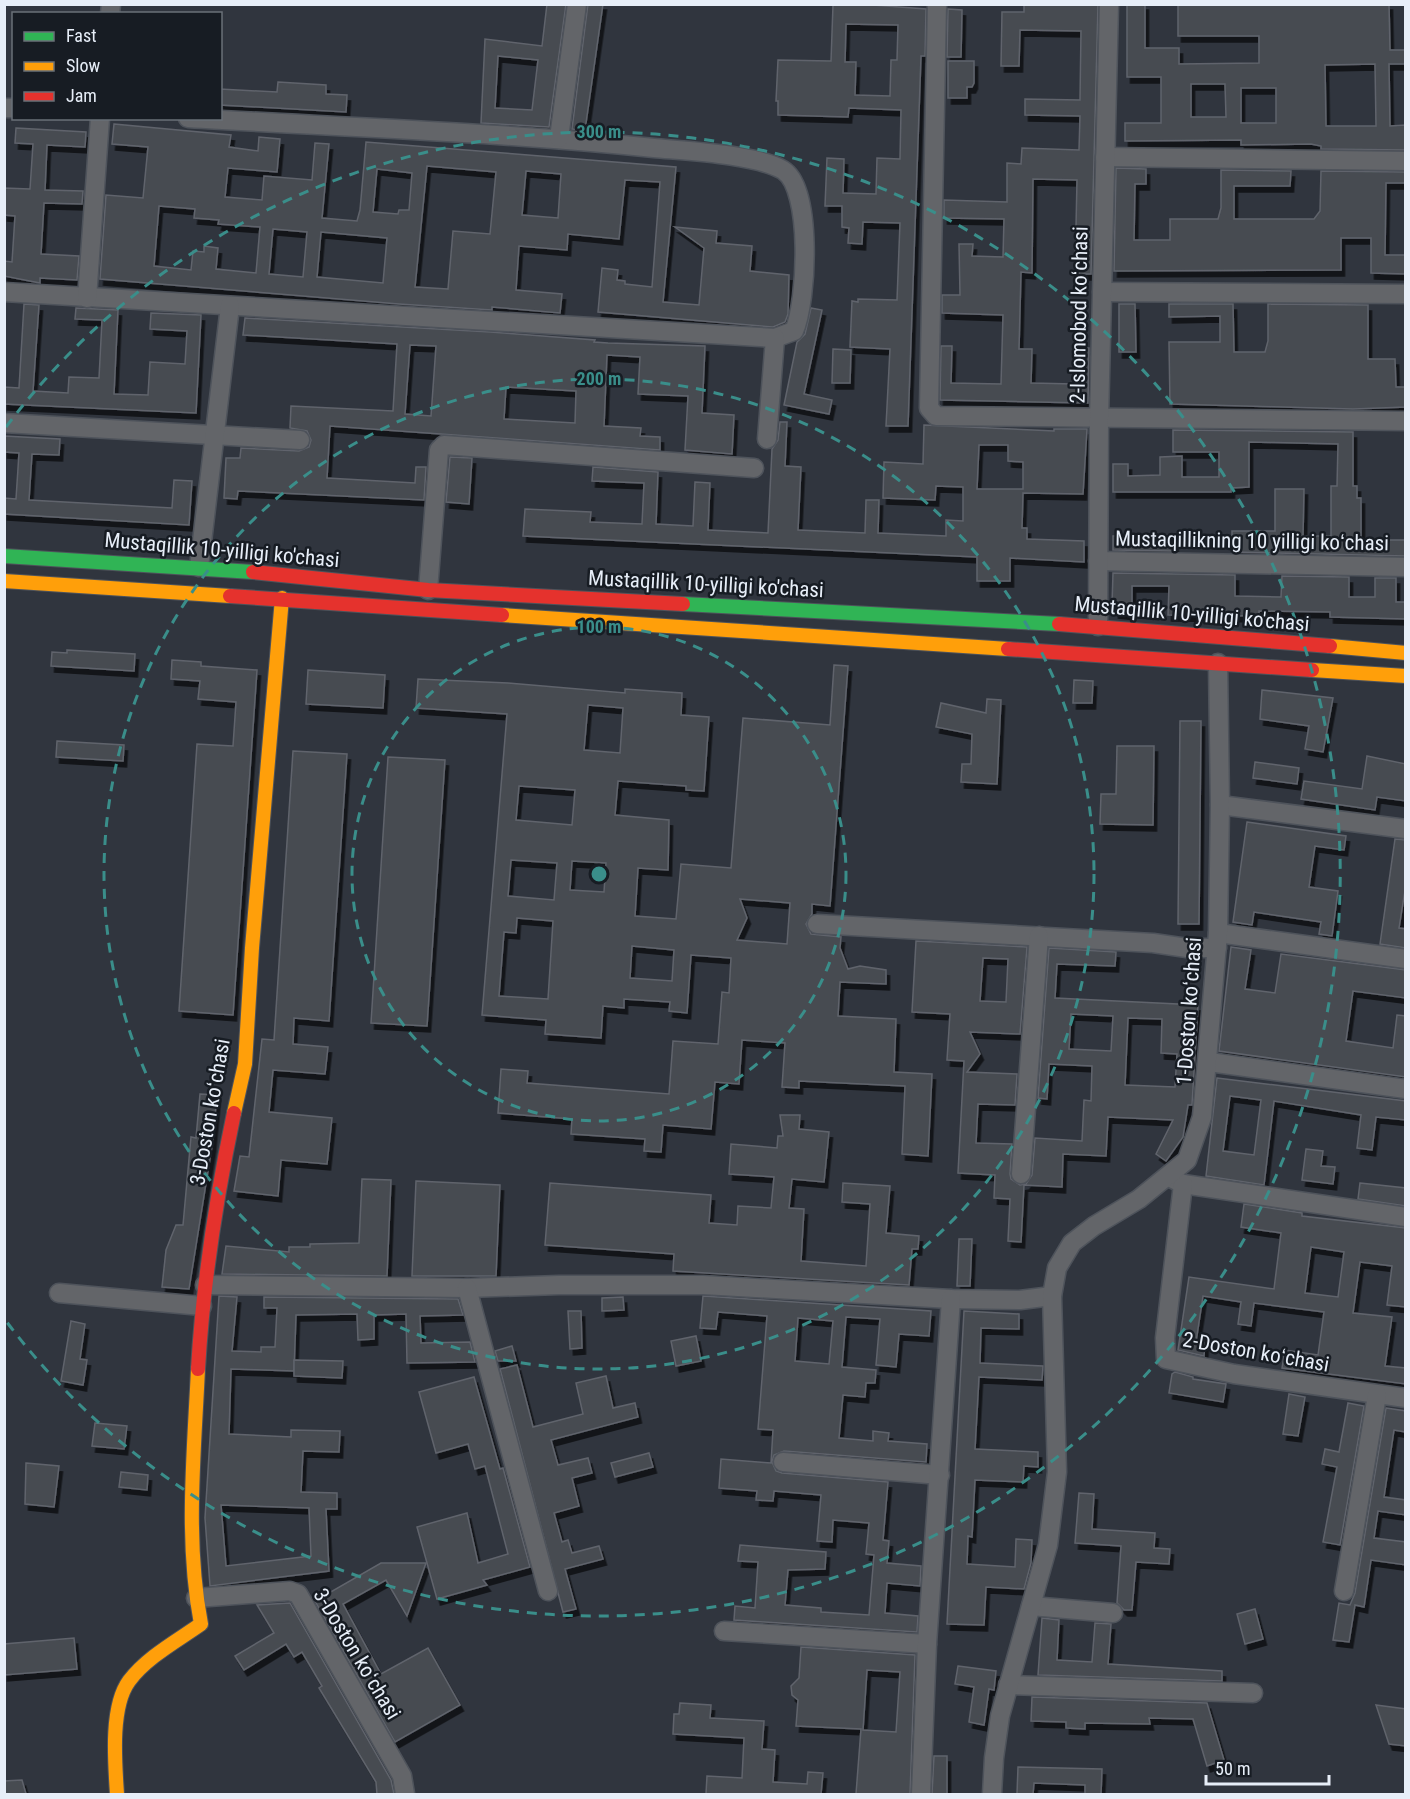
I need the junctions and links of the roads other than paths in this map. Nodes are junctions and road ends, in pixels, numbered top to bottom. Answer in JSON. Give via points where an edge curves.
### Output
{"nodes":[{"id":1,"x":577,"y":4,"type":"edge"},
{"id":2,"x":937,"y":4,"type":"edge"},
{"id":3,"x":1109,"y":4,"type":"edge"},
{"id":4,"x":99,"y":120,"type":"edge"},
{"id":5,"x":222,"y":120,"type":"edge"},
{"id":6,"x":559,"y":138,"type":"junction"},
{"id":7,"x":1105,"y":157,"type":"junction"},
{"id":8,"x":1406,"y":161,"type":"edge"},
{"id":9,"x":1102,"y":291,"type":"junction"},
{"id":10,"x":4,"y":292,"type":"edge"},
{"id":11,"x":1406,"y":294,"type":"edge"},
{"id":12,"x":87,"y":298,"type":"junction"},
{"id":13,"x":230,"y":306,"type":"junction"},
{"id":14,"x":775,"y":338,"type":"junction"},
{"id":15,"x":1099,"y":418,"type":"junction"},
{"id":16,"x":1406,"y":421,"type":"edge"},
{"id":17,"x":4,"y":423,"type":"edge"},
{"id":18,"x":213,"y":435,"type":"junction"},
{"id":19,"x":767,"y":439,"type":"dead end"},
{"id":20,"x":300,"y":440,"type":"dead end"},
{"id":21,"x":754,"y":468,"type":"dead end"},
{"id":22,"x":4,"y":556,"type":"edge"},
{"id":23,"x":1098,"y":561,"type":"junction"},
{"id":24,"x":199,"y":567,"type":"junction"},
{"id":25,"x":1406,"y":567,"type":"edge"},
{"id":26,"x":4,"y":581,"type":"edge"},
{"id":27,"x":428,"y":590,"type":"junction"},
{"id":28,"x":282,"y":598,"type":"junction"},
{"id":29,"x":1098,"y":626,"type":"junction"},
{"id":30,"x":1406,"y":652,"type":"edge"},
{"id":31,"x":1218,"y":663,"type":"junction"},
{"id":32,"x":1406,"y":676,"type":"edge"},
{"id":33,"x":1220,"y":805,"type":"junction"},
{"id":34,"x":1406,"y":829,"type":"edge"},
{"id":35,"x":817,"y":924,"type":"dead end"},
{"id":36,"x":1039,"y":936,"type":"junction"},
{"id":37,"x":1217,"y":940,"type":"junction"},
{"id":38,"x":1406,"y":959,"type":"edge"},
{"id":39,"x":1209,"y":1062,"type":"junction"},
{"id":40,"x":1406,"y":1089,"type":"edge"},
{"id":41,"x":1021,"y":1174,"type":"dead end"},
{"id":42,"x":1176,"y":1180,"type":"junction"},
{"id":43,"x":1406,"y":1217,"type":"edge"},
{"id":44,"x":205,"y":1285,"type":"junction"},
{"id":45,"x":467,"y":1288,"type":"junction"},
{"id":46,"x":59,"y":1293,"type":"dead end"},
{"id":47,"x":1053,"y":1296,"type":"junction"},
{"id":48,"x":951,"y":1299,"type":"junction"},
{"id":49,"x":202,"y":1306,"type":"junction"},
{"id":50,"x":1377,"y":1395,"type":"junction"},
{"id":51,"x":1406,"y":1398,"type":"edge"},
{"id":52,"x":783,"y":1462,"type":"dead end"},
{"id":53,"x":940,"y":1475,"type":"junction"},
{"id":54,"x":548,"y":1591,"type":"dead end"},
{"id":55,"x":1344,"y":1591,"type":"dead end"},
{"id":56,"x":196,"y":1598,"type":"junction"},
{"id":57,"x":1031,"y":1606,"type":"junction"},
{"id":58,"x":1113,"y":1613,"type":"dead end"},
{"id":59,"x":724,"y":1631,"type":"dead end"},
{"id":60,"x":927,"y":1644,"type":"junction"},
{"id":61,"x":1008,"y":1685,"type":"junction"},
{"id":62,"x":1253,"y":1693,"type":"dead end"},
{"id":63,"x":117,"y":1794,"type":"edge"},
{"id":64,"x":405,"y":1794,"type":"edge"},
{"id":65,"x":921,"y":1794,"type":"edge"},
{"id":66,"x":992,"y":1794,"type":"edge"}],
"edges":[{"from":1,"to":6,"type":"street"},
{"from":2,"to":15,"type":"street","via":[[929,408],[936,416],[945,418]]},
{"from":3,"to":7,"type":"street","name":"2-Islomobod koʻchasi"},
{"from":4,"to":12,"type":"street"},
{"from":5,"to":6,"type":"street"},
{"from":6,"to":14,"type":"street","via":[[742,158],[789,175],[794,180],[804,220],[801,305],[794,331]]},
{"from":7,"to":8,"type":"street"},
{"from":7,"to":9,"type":"street","name":"2-Islomobod koʻchasi"},
{"from":9,"to":11,"type":"street"},
{"from":9,"to":15,"type":"street","name":"2-Islomobod koʻchasi"},
{"from":10,"to":12,"type":"street"},
{"from":12,"to":13,"type":"street"},
{"from":13,"to":14,"type":"street"},
{"from":13,"to":18,"type":"street"},
{"from":14,"to":19,"type":"street"},
{"from":15,"to":16,"type":"street"},
{"from":15,"to":23,"type":"street","name":"2-Islomobod koʻchasi"},
{"from":17,"to":18,"type":"street"},
{"from":18,"to":20,"type":"street"},
{"from":18,"to":24,"type":"street"},
{"from":21,"to":27,"type":"street","via":[[444,445],[439,450]]},
{"from":22,"to":24,"type":"main road","name":"Mustaqillik 10-yilligi ko'chasi"},
{"from":23,"to":25,"type":"street","name":"Mustaqillikning 10 yilligi koʻchasi"},
{"from":23,"to":29,"type":"street","name":"2-Islomobod koʻchasi"},
{"from":24,"to":27,"type":"main road","name":"Mustaqillik 10-yilligi ko'chasi"},
{"from":26,"to":28,"type":"main road","name":"Mustaqillik 10-yilligi ko'chasi"},
{"from":27,"to":29,"type":"main road","name":"Mustaqillik 10-yilligi ko'chasi"},
{"from":28,"to":31,"type":"main road","name":"Mustaqillik 10-yilligi ko'chasi"},
{"from":28,"to":44,"type":"main road","name":"3-Doston koʻchasi","via":[[245,1064],[224,1160]]},
{"from":29,"to":30,"type":"main road","name":"Mustaqillik 10-yilligi ko'chasi"},
{"from":31,"to":32,"type":"main road","name":"Mustaqillik 10-yilligi ko'chasi"},
{"from":31,"to":33,"type":"street","name":"1-Doston koʻchasi"},
{"from":33,"to":34,"type":"street"},
{"from":33,"to":37,"type":"street","name":"1-Doston koʻchasi"},
{"from":35,"to":36,"type":"street"},
{"from":36,"to":37,"type":"street","via":[[1187,948]]},
{"from":36,"to":41,"type":"street"},
{"from":37,"to":38,"type":"street"},
{"from":37,"to":39,"type":"street","name":"1-Doston koʻchasi"},
{"from":39,"to":40,"type":"street"},
{"from":39,"to":42,"type":"street","name":"1-Doston koʻchasi","via":[[1202,1117]]},
{"from":42,"to":43,"type":"street"},
{"from":42,"to":47,"type":"street","name":"1-Doston koʻchasi","via":[[1072,1243],[1057,1268]]},
{"from":42,"to":50,"type":"street","name":"2-Doston koʻchasi","via":[[1166,1359],[1234,1374]]},
{"from":44,"to":45,"type":"street"},
{"from":44,"to":49,"type":"main road","name":"3-Doston koʻchasi"},
{"from":45,"to":48,"type":"street","via":[[703,1285]]},
{"from":45,"to":54,"type":"street"},
{"from":46,"to":49,"type":"street"},
{"from":47,"to":48,"type":"street","via":[[1020,1300]]},
{"from":47,"to":57,"type":"street","name":"1-Doston koʻchasi","via":[[1057,1472],[1048,1545]]},
{"from":48,"to":53,"type":"street"},
{"from":49,"to":56,"type":"main road","name":"3-Doston koʻchasi","via":[[190,1518]]},
{"from":50,"to":51,"type":"street","name":"2-Doston koʻchasi"},
{"from":50,"to":55,"type":"street"},
{"from":52,"to":53,"type":"street"},
{"from":53,"to":60,"type":"street"},
{"from":56,"to":63,"type":"main road","name":"3-Doston koʻchasi","via":[[201,1624],[162,1652],[127,1685],[115,1751]]},
{"from":56,"to":64,"type":"street","name":"3-Doston koʻchasi","via":[[290,1591],[298,1594],[402,1776]]},
{"from":57,"to":58,"type":"street"},
{"from":57,"to":61,"type":"street","name":"1-Doston koʻchasi"},
{"from":59,"to":60,"type":"street"},
{"from":60,"to":65,"type":"street"},
{"from":61,"to":62,"type":"street"},
{"from":61,"to":66,"type":"street","name":"1-Doston koʻchasi","via":[[994,1758]]}]}
